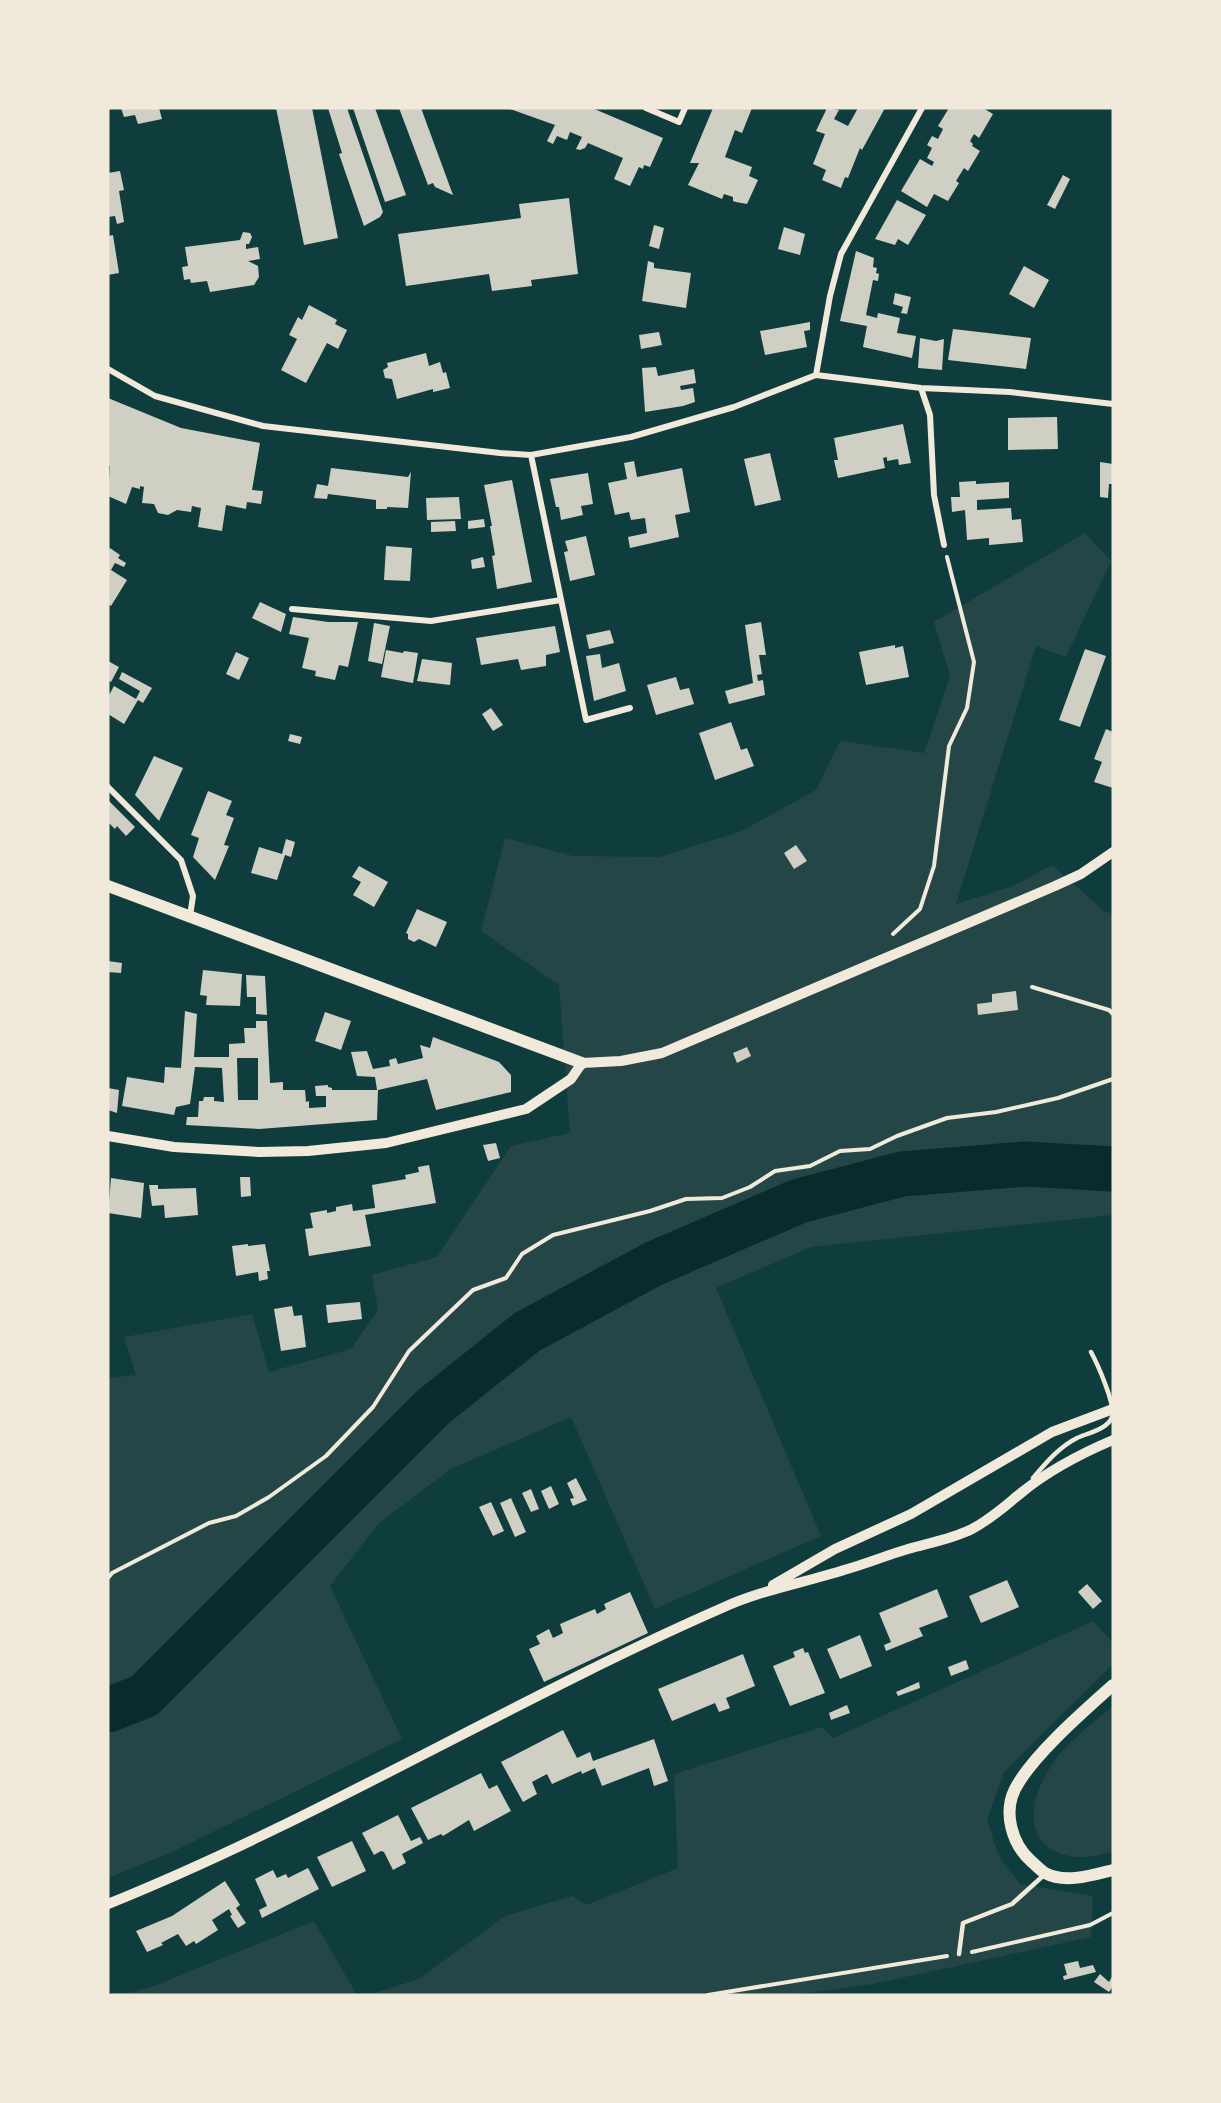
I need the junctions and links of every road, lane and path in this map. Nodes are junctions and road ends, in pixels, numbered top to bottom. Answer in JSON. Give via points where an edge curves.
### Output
{"nodes":[{"id":1,"x":646,"y":108,"type":"edge"},
{"id":2,"x":686,"y":108,"type":"edge"},
{"id":3,"x":922,"y":108,"type":"edge"},
{"id":4,"x":108,"y":369,"type":"edge"},
{"id":5,"x":816,"y":375,"type":"junction"},
{"id":6,"x":921,"y":388,"type":"junction"},
{"id":7,"x":1113,"y":404,"type":"edge"},
{"id":8,"x":531,"y":455,"type":"junction"},
{"id":9,"x":944,"y":545,"type":"joint"},
{"id":10,"x":561,"y":600,"type":"junction"},
{"id":11,"x":292,"y":609,"type":"dead end"},
{"id":12,"x":630,"y":708,"type":"dead end"},
{"id":13,"x":108,"y":787,"type":"edge"},
{"id":14,"x":1113,"y":852,"type":"edge"},
{"id":15,"x":108,"y":886,"type":"edge"},
{"id":16,"x":190,"y":917,"type":"junction"},
{"id":17,"x":892,"y":935,"type":"dead end"},
{"id":18,"x":1032,"y":987,"type":"dead end"},
{"id":19,"x":1113,"y":1014,"type":"edge"},
{"id":20,"x":582,"y":1063,"type":"junction"},
{"id":21,"x":1113,"y":1079,"type":"edge"},
{"id":22,"x":108,"y":1136,"type":"edge"},
{"id":23,"x":1091,"y":1352,"type":"dead end"},
{"id":24,"x":1113,"y":1409,"type":"edge"},
{"id":25,"x":1113,"y":1440,"type":"edge"},
{"id":26,"x":1022,"y":1492,"type":"junction"},
{"id":27,"x":108,"y":1578,"type":"edge"},
{"id":28,"x":761,"y":1592,"type":"junction"},
{"id":29,"x":1113,"y":1685,"type":"edge"},
{"id":30,"x":1113,"y":1870,"type":"edge"},
{"id":31,"x":1046,"y":1874,"type":"junction"},
{"id":32,"x":108,"y":1904,"type":"edge"},
{"id":33,"x":1113,"y":1912,"type":"edge"},
{"id":34,"x":960,"y":1954,"type":"junction"},
{"id":35,"x":708,"y":1995,"type":"edge"}],
"edges":[{"from":1,"to":2,"type":"street","via":[[680,122]]},
{"from":3,"to":5,"type":"street","via":[[841,254]]},
{"from":4,"to":8,"type":"street","via":[[155,396],[263,426]]},
{"from":5,"to":6,"type":"street"},
{"from":5,"to":8,"type":"street","via":[[734,407],[631,437]]},
{"from":6,"to":7,"type":"street","via":[[1010,392]]},
{"from":6,"to":9,"type":"street","via":[[930,415],[934,495]]},
{"from":8,"to":10,"type":"street"},
{"from":9,"to":17,"type":"path","via":[[974,662],[967,708],[949,746],[934,866],[920,909]]},
{"from":10,"to":11,"type":"street","via":[[431,621]]},
{"from":10,"to":12,"type":"street","via":[[586,720]]},
{"from":13,"to":16,"type":"street","via":[[181,860],[193,896]]},
{"from":14,"to":20,"type":"street","via":[[1055,886],[662,1053]]},
{"from":15,"to":16,"type":"main road"},
{"from":16,"to":20,"type":"main road"},
{"from":18,"to":19,"type":"path"},
{"from":20,"to":22,"type":"street","via":[[571,1079],[526,1109],[386,1143],[259,1152],[174,1147]]},
{"from":21,"to":27,"type":"path","via":[[1058,1098],[947,1118],[870,1149],[840,1151],[810,1166],[776,1171],[722,1198],[686,1199],[553,1235],[522,1254],[506,1278],[473,1290],[409,1351],[373,1407],[326,1456],[236,1516],[209,1523]]},
{"from":23,"to":24,"type":"lane"},
{"from":24,"to":26,"type":"lane","via":[[1106,1425],[1062,1448]]},
{"from":24,"to":28,"type":"street","via":[[1052,1432],[911,1514],[835,1549]]},
{"from":25,"to":26,"type":"street","via":[[1080,1454]]},
{"from":26,"to":28,"type":"street","via":[[970,1530]]},
{"from":28,"to":32,"type":"street","via":[[648,1641],[281,1827]]},
{"from":29,"to":31,"type":"main road","via":[[1028,1768],[1014,1791],[1009,1812],[1014,1837],[1026,1856]]},
{"from":30,"to":31,"type":"main road","via":[[1082,1878]]},
{"from":31,"to":34,"type":"lane","via":[[1012,1904],[963,1923]]},
{"from":33,"to":34,"type":"path","via":[[1090,1925]]},
{"from":34,"to":35,"type":"path"}]}
